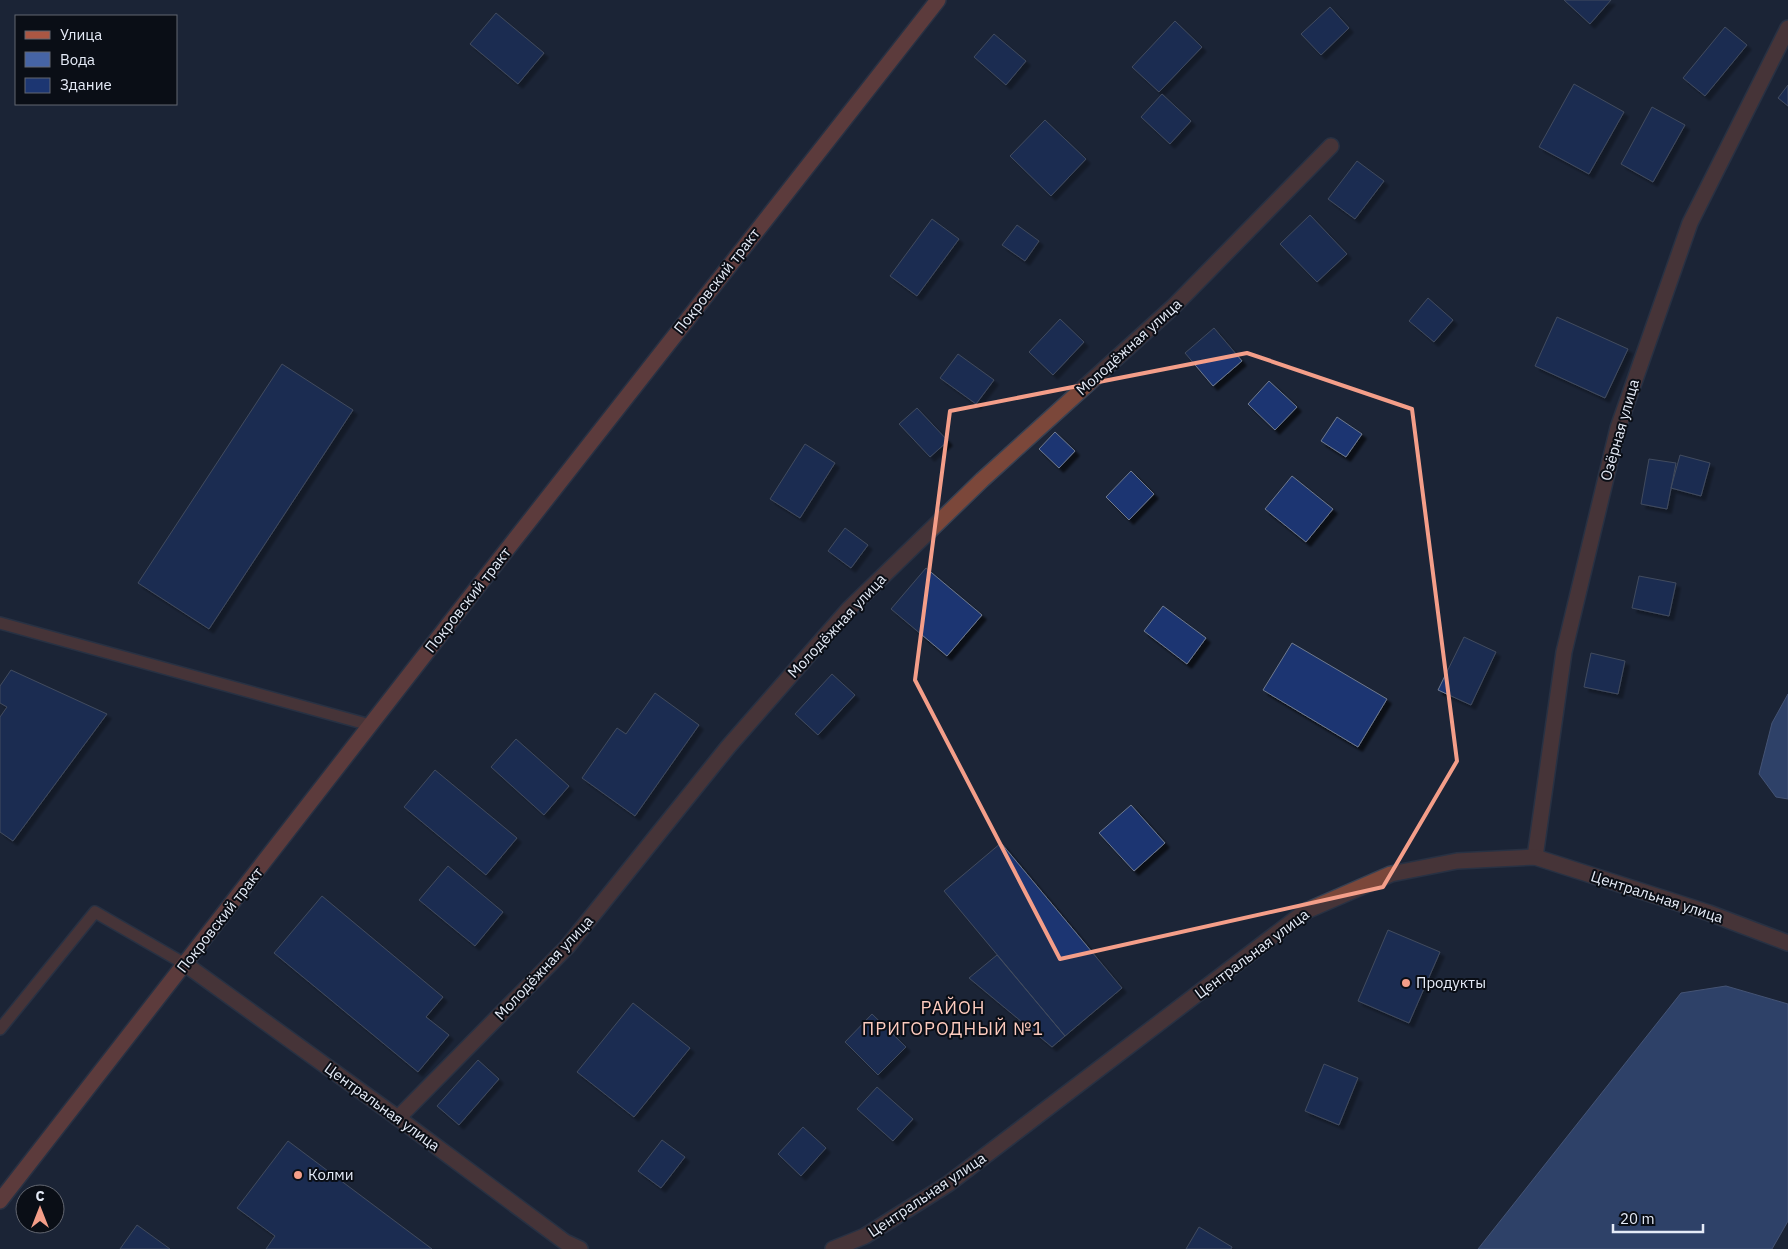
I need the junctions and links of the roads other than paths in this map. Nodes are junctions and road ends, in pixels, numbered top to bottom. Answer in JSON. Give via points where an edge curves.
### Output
{"nodes":[{"id":1,"x":938,"y":0,"type":"edge"},
{"id":2,"x":1788,"y":28,"type":"edge"},
{"id":3,"x":1331,"y":146,"type":"dead end"},
{"id":4,"x":0,"y":623,"type":"edge"},
{"id":5,"x":370,"y":725,"type":"junction"},
{"id":6,"x":1535,"y":857,"type":"junction"},
{"id":7,"x":1788,"y":943,"type":"edge"},
{"id":8,"x":185,"y":964,"type":"junction"},
{"id":9,"x":0,"y":1029,"type":"edge"},
{"id":10,"x":398,"y":1118,"type":"junction"},
{"id":11,"x":0,"y":1201,"type":"edge"},
{"id":12,"x":580,"y":1249,"type":"edge"},
{"id":13,"x":833,"y":1249,"type":"edge"}],
"edges":[{"from":1,"to":5,"type":"main road","name":"Покровский тракт"},
{"from":2,"to":6,"type":"street","name":"Озёрная улица","via":[[1690,223],[1618,428],[1564,652]]},
{"from":3,"to":10,"type":"street","name":"Молодёжная улица","via":[[1173,307],[982,480],[849,609],[728,747],[567,948]]},
{"from":4,"to":5,"type":"lane"},
{"from":5,"to":8,"type":"main road","name":"Покровский тракт"},
{"from":6,"to":7,"type":"street","name":"Центральная улица","via":[[1710,912]]},
{"from":6,"to":13,"type":"street","name":"Центральная улица","via":[[1457,861],[1391,874],[1306,911],[948,1184],[865,1236]]},
{"from":8,"to":9,"type":"lane","via":[[95,912]]},
{"from":8,"to":10,"type":"street","name":"Центральная улица"},
{"from":8,"to":11,"type":"main road","name":"Покровский тракт"},
{"from":10,"to":12,"type":"street","name":"Центральная улица","via":[[565,1242]]}]}
